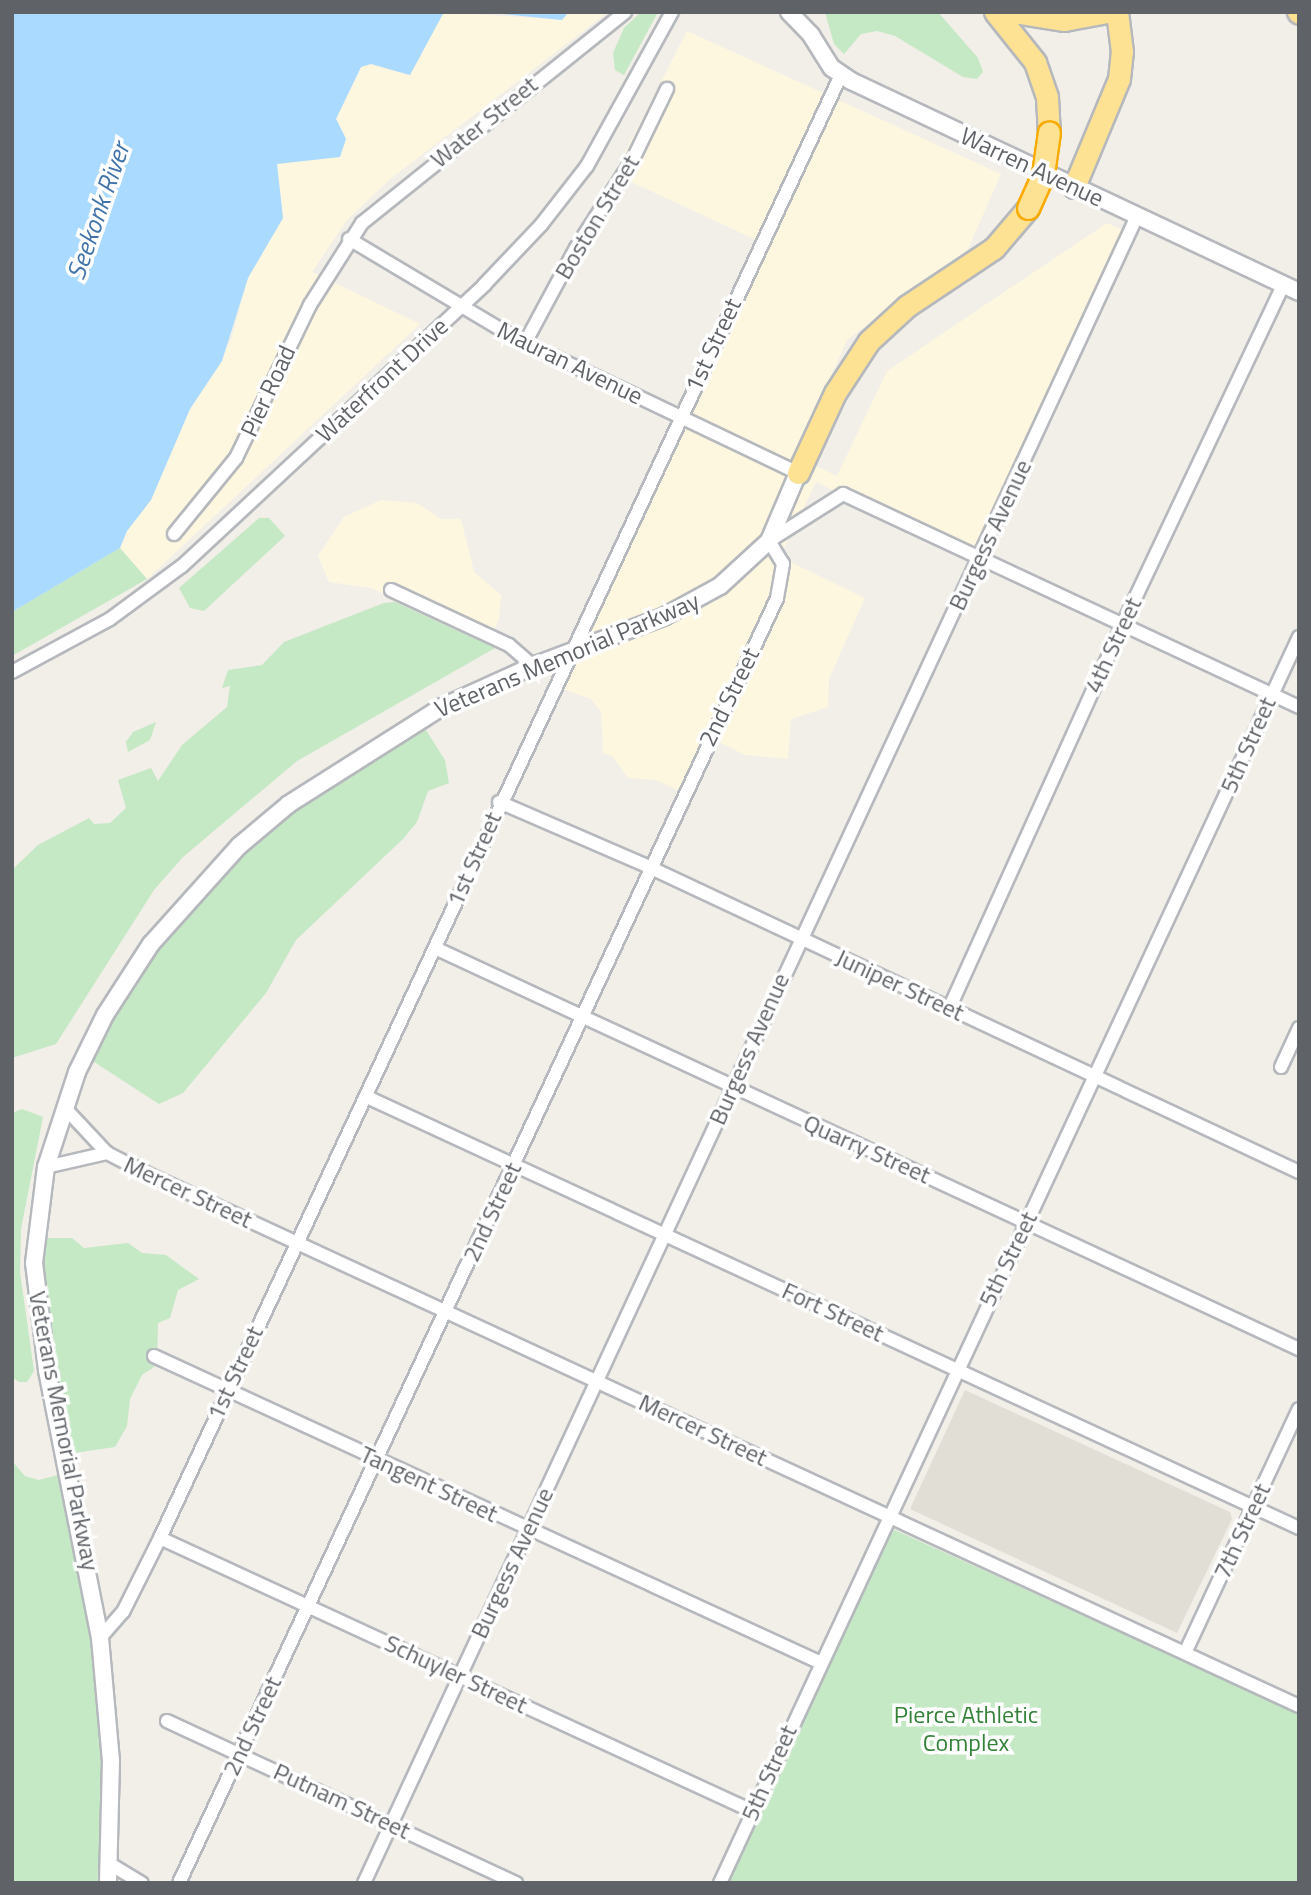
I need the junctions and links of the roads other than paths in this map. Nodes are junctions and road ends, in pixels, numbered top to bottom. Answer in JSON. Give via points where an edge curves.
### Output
{"nodes":[{"id":1,"x":625,"y":12,"type":"edge"},
{"id":2,"x":672,"y":12,"type":"edge"},
{"id":3,"x":777,"y":12,"type":"edge"},
{"id":4,"x":995,"y":12,"type":"edge"},
{"id":5,"x":1013,"y":12,"type":"edge"},
{"id":6,"x":1117,"y":12,"type":"edge"},
{"id":7,"x":1098,"y":15,"type":"edge"},
{"id":8,"x":792,"y":16,"type":"edge"},
{"id":9,"x":841,"y":75,"type":"junction"},
{"id":10,"x":667,"y":89,"type":"dead end"},
{"id":11,"x":1074,"y":187,"type":"junction"},
{"id":12,"x":1137,"y":216,"type":"junction"},
{"id":13,"x":349,"y":239,"type":"junction"},
{"id":14,"x":1283,"y":284,"type":"junction"},
{"id":15,"x":1299,"y":292,"type":"edge"},
{"id":16,"x":463,"y":304,"type":"junction"},
{"id":17,"x":525,"y":343,"type":"junction"},
{"id":18,"x":680,"y":417,"type":"junction"},
{"id":19,"x":798,"y":473,"type":"junction"},
{"id":20,"x":174,"y":534,"type":"dead end"},
{"id":21,"x":769,"y":541,"type":"junction"},
{"id":22,"x":980,"y":559,"type":"junction"},
{"id":23,"x":391,"y":590,"type":"dead end"},
{"id":24,"x":1122,"y":626,"type":"junction"},
{"id":25,"x":1299,"y":637,"type":"edge"},
{"id":26,"x":570,"y":654,"type":"junction"},
{"id":27,"x":533,"y":666,"type":"junction"},
{"id":28,"x":12,"y":672,"type":"edge"},
{"id":29,"x":1270,"y":694,"type":"junction"},
{"id":30,"x":1299,"y":707,"type":"edge"},
{"id":31,"x":499,"y":802,"type":"junction"},
{"id":32,"x":649,"y":867,"type":"junction"},
{"id":33,"x":800,"y":937,"type":"junction"},
{"id":34,"x":435,"y":948,"type":"junction"},
{"id":35,"x":949,"y":1009,"type":"junction"},
{"id":36,"x":583,"y":1018,"type":"junction"},
{"id":37,"x":1299,"y":1028,"type":"edge"},
{"id":38,"x":1281,"y":1067,"type":"dead end"},
{"id":39,"x":1095,"y":1074,"type":"junction"},
{"id":40,"x":733,"y":1086,"type":"junction"},
{"id":41,"x":367,"y":1097,"type":"junction"},
{"id":42,"x":64,"y":1107,"type":"junction"},
{"id":43,"x":107,"y":1153,"type":"junction"},
{"id":44,"x":514,"y":1165,"type":"junction"},
{"id":45,"x":46,"y":1167,"type":"junction"},
{"id":46,"x":1299,"y":1172,"type":"edge"},
{"id":47,"x":1026,"y":1222,"type":"junction"},
{"id":48,"x":663,"y":1234,"type":"junction"},
{"id":49,"x":295,"y":1241,"type":"junction"},
{"id":50,"x":446,"y":1311,"type":"junction"},
{"id":51,"x":1299,"y":1349,"type":"edge"},
{"id":52,"x":155,"y":1356,"type":"dead end"},
{"id":53,"x":955,"y":1369,"type":"junction"},
{"id":54,"x":595,"y":1380,"type":"junction"},
{"id":55,"x":228,"y":1391,"type":"junction"},
{"id":56,"x":1299,"y":1409,"type":"edge"},
{"id":57,"x":375,"y":1458,"type":"junction"},
{"id":58,"x":1254,"y":1507,"type":"junction"},
{"id":59,"x":890,"y":1515,"type":"junction"},
{"id":60,"x":1299,"y":1528,"type":"edge"},
{"id":61,"x":529,"y":1530,"type":"junction"},
{"id":62,"x":160,"y":1538,"type":"junction"},
{"id":63,"x":308,"y":1606,"type":"junction"},
{"id":64,"x":100,"y":1638,"type":"junction"},
{"id":65,"x":1185,"y":1653,"type":"junction"},
{"id":66,"x":819,"y":1662,"type":"junction"},
{"id":67,"x":459,"y":1675,"type":"junction"},
{"id":68,"x":1299,"y":1706,"type":"edge"},
{"id":69,"x":167,"y":1721,"type":"dead end"},
{"id":70,"x":239,"y":1754,"type":"junction"},
{"id":71,"x":752,"y":1811,"type":"junction"},
{"id":72,"x":391,"y":1824,"type":"junction"},
{"id":73,"x":110,"y":1864,"type":"junction"},
{"id":74,"x":108,"y":1883,"type":"edge"},
{"id":75,"x":142,"y":1883,"type":"edge"},
{"id":76,"x":180,"y":1883,"type":"edge"},
{"id":77,"x":364,"y":1883,"type":"edge"},
{"id":78,"x":516,"y":1883,"type":"edge"},
{"id":79,"x":720,"y":1883,"type":"edge"}],
"edges":[{"from":1,"to":13,"type":"street","name":"Water Street","via":[[380,206]]},
{"from":2,"to":16,"type":"street","name":"Waterfront Drive","via":[[587,166],[532,236]]},
{"from":3,"to":8,"type":"main road"},
{"from":4,"to":19,"type":"highway","bridge":true,"via":[[1035,62],[1047,97],[1049,132],[1043,174],[1028,208],[994,248],[907,306],[869,341],[835,393]]},
{"from":5,"to":7,"type":"highway","via":[[1051,20]]},
{"from":6,"to":11,"type":"highway","via":[[1122,38],[1119,79]]},
{"from":8,"to":9,"type":"main road","name":"Warren Avenue"},
{"from":9,"to":11,"type":"main road","name":"Warren Avenue"},
{"from":9,"to":18,"type":"street","name":"1st Street"},
{"from":10,"to":17,"type":"street","name":"Boston Street","via":[[633,159],[581,239]]},
{"from":11,"to":12,"type":"main road","name":"Warren Avenue"},
{"from":12,"to":14,"type":"main road","name":"Warren Avenue"},
{"from":12,"to":22,"type":"street","name":"Burgess Avenue"},
{"from":13,"to":16,"type":"street","name":"Mauran Avenue"},
{"from":13,"to":20,"type":"street","name":"Pier Road","via":[[306,312],[236,458]]},
{"from":14,"to":15,"type":"main road","name":"Warren Avenue"},
{"from":14,"to":24,"type":"street","name":"4th Street"},
{"from":16,"to":17,"type":"street","name":"Mauran Avenue"},
{"from":16,"to":28,"type":"street","name":"Waterfront Drive","via":[[177,571],[110,619]]},
{"from":17,"to":18,"type":"street","name":"Mauran Avenue"},
{"from":18,"to":19,"type":"street","name":"Mauran Avenue"},
{"from":18,"to":26,"type":"street","name":"1st Street"},
{"from":19,"to":21,"type":"main road","name":"Veterans Memorial Parkway"},
{"from":21,"to":22,"type":"street","via":[[843,494]]},
{"from":21,"to":26,"type":"main road","name":"Veterans Memorial Parkway","via":[[702,598]]},
{"from":21,"to":32,"type":"street","name":"2nd Street","via":[[783,564],[777,598]]},
{"from":22,"to":24,"type":"street"},
{"from":22,"to":33,"type":"street","name":"Burgess Avenue"},
{"from":23,"to":27,"type":"street","via":[[509,645]]},
{"from":24,"to":29,"type":"street"},
{"from":24,"to":35,"type":"street","name":"4th Street"},
{"from":25,"to":29,"type":"street","name":"5th Street"},
{"from":26,"to":27,"type":"main road","name":"Veterans Memorial Parkway"},
{"from":26,"to":31,"type":"street","name":"1st Street"},
{"from":27,"to":42,"type":"main road","name":"Veterans Memorial Parkway","via":[[388,737],[289,804],[239,846],[151,944],[105,1015]]},
{"from":29,"to":30,"type":"street"},
{"from":29,"to":39,"type":"street","name":"5th Street","via":[[1171,918]]},
{"from":31,"to":32,"type":"street","name":"Juniper Street"},
{"from":31,"to":34,"type":"street","name":"1st Street"},
{"from":32,"to":33,"type":"street","name":"Juniper Street"},
{"from":32,"to":36,"type":"street","name":"2nd Street"},
{"from":33,"to":35,"type":"street","name":"Juniper Street"},
{"from":33,"to":40,"type":"street","name":"Burgess Avenue"},
{"from":34,"to":36,"type":"street","name":"Quarry Street"},
{"from":34,"to":41,"type":"street","name":"1st Street"},
{"from":35,"to":39,"type":"street","name":"Juniper Street"},
{"from":36,"to":40,"type":"street","name":"Quarry Street"},
{"from":36,"to":44,"type":"street","name":"2nd Street"},
{"from":37,"to":38,"type":"street"},
{"from":39,"to":46,"type":"street","name":"Juniper Street"},
{"from":39,"to":47,"type":"street","name":"5th Street"},
{"from":40,"to":47,"type":"street","name":"Quarry Street"},
{"from":40,"to":48,"type":"street","name":"Burgess Avenue"},
{"from":41,"to":44,"type":"street","name":"Fort Street"},
{"from":41,"to":49,"type":"street","name":"1st Street"},
{"from":42,"to":43,"type":"street","name":"Mercer Street"},
{"from":42,"to":45,"type":"main road","name":"Veterans Memorial Parkway"},
{"from":43,"to":45,"type":"street","name":"Mercer Street"},
{"from":43,"to":49,"type":"street","name":"Mercer Street"},
{"from":44,"to":48,"type":"street","name":"Fort Street"},
{"from":44,"to":50,"type":"street","name":"2nd Street"},
{"from":45,"to":64,"type":"main road","name":"Veterans Memorial Parkway","via":[[34,1264],[40,1323]]},
{"from":47,"to":51,"type":"street","name":"Quarry Street"},
{"from":47,"to":53,"type":"street","name":"5th Street"},
{"from":48,"to":53,"type":"street","name":"Fort Street"},
{"from":48,"to":54,"type":"street","name":"Burgess Avenue"},
{"from":49,"to":50,"type":"street","name":"Mercer Street"},
{"from":49,"to":55,"type":"street","name":"1st Street"},
{"from":50,"to":54,"type":"street","name":"Mercer Street"},
{"from":50,"to":57,"type":"street","name":"2nd Street"},
{"from":52,"to":55,"type":"street","name":"Tangent Street"},
{"from":53,"to":58,"type":"street","name":"Fort Street"},
{"from":53,"to":59,"type":"street","name":"5th Street"},
{"from":54,"to":59,"type":"street","name":"Mercer Street"},
{"from":54,"to":61,"type":"street","name":"Burgess Avenue"},
{"from":55,"to":57,"type":"street","name":"Tangent Street"},
{"from":55,"to":62,"type":"street","name":"1st Street"},
{"from":56,"to":58,"type":"street","name":"7th Street"},
{"from":57,"to":61,"type":"street","name":"Tangent Street"},
{"from":57,"to":63,"type":"street","name":"2nd Street"},
{"from":58,"to":60,"type":"street","name":"Fort Street"},
{"from":58,"to":65,"type":"street","name":"7th Street"},
{"from":59,"to":65,"type":"street","name":"Mercer Street"},
{"from":59,"to":66,"type":"street","name":"5th Street"},
{"from":61,"to":66,"type":"street","name":"Tangent Street"},
{"from":61,"to":67,"type":"street","name":"Burgess Avenue"},
{"from":62,"to":63,"type":"street","name":"Schuyler Street"},
{"from":62,"to":64,"type":"street","name":"1st Street","via":[[123,1612]]},
{"from":63,"to":67,"type":"street","name":"Schuyler Street"},
{"from":63,"to":70,"type":"street","name":"2nd Street"},
{"from":64,"to":73,"type":"main road","name":"Veterans Memorial Parkway","via":[[111,1760]]},
{"from":65,"to":68,"type":"street","name":"Mercer Street"},
{"from":66,"to":71,"type":"street","name":"5th Street"},
{"from":67,"to":71,"type":"street","name":"Schuyler Street"},
{"from":67,"to":72,"type":"street","name":"Burgess Avenue"},
{"from":69,"to":70,"type":"street","name":"Putnam Street"},
{"from":70,"to":72,"type":"street","name":"Putnam Street"},
{"from":70,"to":76,"type":"street","name":"2nd Street"},
{"from":71,"to":79,"type":"street","name":"5th Street"},
{"from":72,"to":77,"type":"street","name":"Burgess Avenue"},
{"from":72,"to":78,"type":"street","name":"Putnam Street"},
{"from":73,"to":74,"type":"main road","name":"Veterans Memorial Parkway"},
{"from":73,"to":75,"type":"street"}]}
